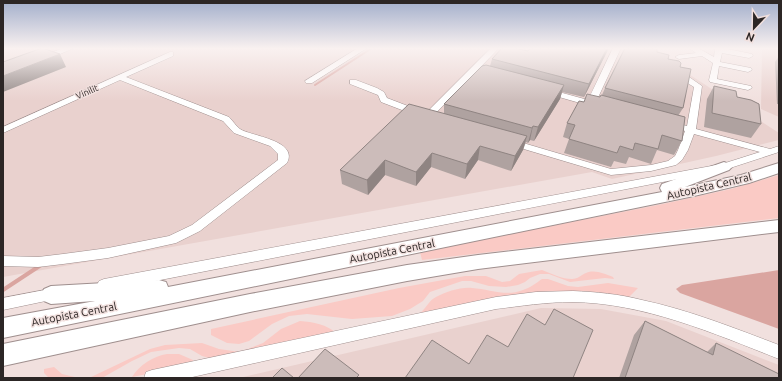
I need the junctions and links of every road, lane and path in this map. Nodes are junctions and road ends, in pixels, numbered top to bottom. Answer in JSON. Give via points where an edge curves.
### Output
{"nodes":[{"id":1,"x":144,"y":66,"type":"edge"},
{"id":2,"x":334,"y":66,"type":"edge"},
{"id":3,"x":481,"y":66,"type":"edge"},
{"id":4,"x":609,"y":66,"type":"edge"},
{"id":5,"x":667,"y":66,"type":"edge"},
{"id":6,"x":716,"y":66,"type":"edge"},
{"id":7,"x":729,"y":66,"type":"edge"},
{"id":8,"x":748,"y":70,"type":"dead end"},
{"id":9,"x":120,"y":77,"type":"junction"},
{"id":10,"x":309,"y":81,"type":"dead end"},
{"id":11,"x":353,"y":82,"type":"dead end"},
{"id":12,"x":748,"y":88,"type":"dead end"},
{"id":13,"x":539,"y":89,"type":"edge"},
{"id":14,"x":591,"y":103,"type":"junction"},
{"id":15,"x":605,"y":107,"type":"edge"},
{"id":16,"x":676,"y":126,"type":"edge"},
{"id":17,"x":3,"y":130,"type":"edge"},
{"id":18,"x":690,"y":130,"type":"junction"},
{"id":19,"x":503,"y":139,"type":"edge"},
{"id":20,"x":775,"y":150,"type":"edge"},
{"id":21,"x":724,"y":167,"type":"junction"},
{"id":22,"x":779,"y":168,"type":"edge"},
{"id":23,"x":641,"y":201,"type":"junction"},
{"id":24,"x":779,"y":226,"type":"edge"},
{"id":25,"x":3,"y":261,"type":"edge"},
{"id":26,"x":217,"y":285,"type":"junction"},
{"id":27,"x":51,"y":295,"type":"junction"},
{"id":28,"x":3,"y":304,"type":"edge"},
{"id":29,"x":3,"y":328,"type":"edge"},
{"id":30,"x":779,"y":352,"type":"edge"},
{"id":31,"x":3,"y":355,"type":"edge"},
{"id":32,"x":152,"y":378,"type":"edge"}],
"edges":[{"from":1,"to":9,"type":"street","name":"Vinilit"},
{"from":2,"to":10,"type":"street"},
{"from":3,"to":11,"type":"street","via":[[431,118],[384,100],[381,94]]},
{"from":4,"to":14,"type":"street"},
{"from":5,"to":18,"type":"street","via":[[698,86],[696,110]]},
{"from":6,"to":12,"type":"street","via":[[713,80]]},
{"from":7,"to":8,"type":"street"},
{"from":9,"to":17,"type":"street","name":"Vinilit"},
{"from":9,"to":25,"type":"street","via":[[226,119],[238,131],[275,144],[282,150],[283,160],[196,228],[172,240],[63,259],[38,262]]},
{"from":13,"to":14,"type":"street"},
{"from":14,"to":15,"type":"street"},
{"from":16,"to":18,"type":"street"},
{"from":18,"to":19,"type":"street","via":[[682,155],[673,163],[611,172]]},
{"from":18,"to":20,"type":"street"},
{"from":20,"to":21,"type":"street"},
{"from":21,"to":23,"type":"highway","via":[[662,190]]},
{"from":21,"to":27,"type":"street"},
{"from":22,"to":23,"type":"highway","name":"Autopista Central","via":[[720,185]]},
{"from":23,"to":26,"type":"highway","name":"Autopista Central"},
{"from":24,"to":31,"type":"highway","via":[[478,262],[407,273]]},
{"from":26,"to":27,"type":"highway"},
{"from":26,"to":29,"type":"highway","name":"Autopista Central"},
{"from":27,"to":28,"type":"street"},
{"from":30,"to":32,"type":"street","via":[[696,320],[656,308],[598,297],[560,295],[496,303]]}]}
